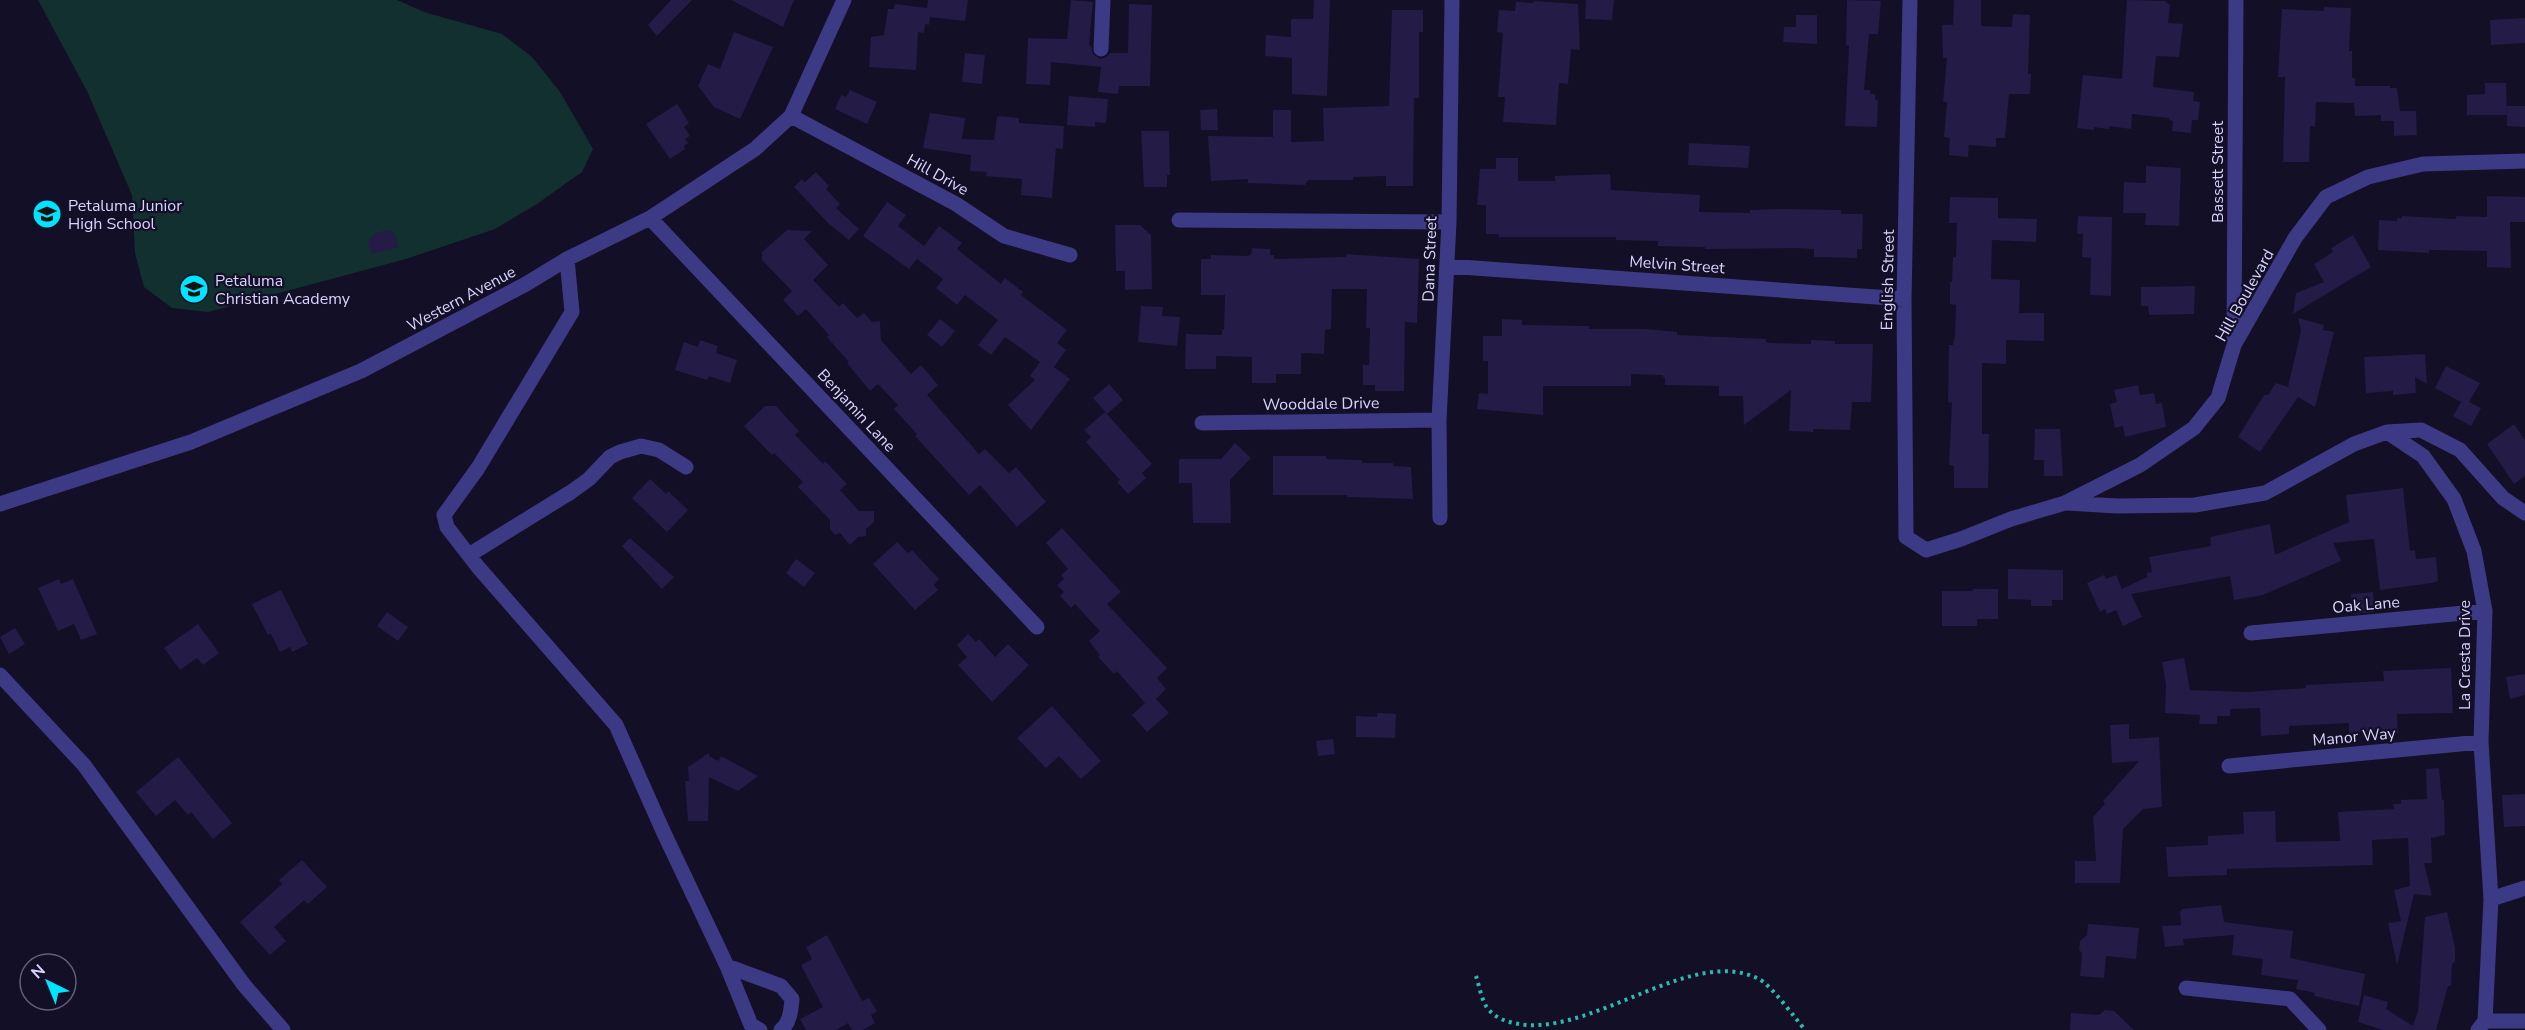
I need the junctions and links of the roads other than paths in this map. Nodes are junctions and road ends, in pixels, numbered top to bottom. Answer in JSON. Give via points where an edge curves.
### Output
{"nodes":[{"id":1,"x":844,"y":0,"type":"edge"},
{"id":2,"x":1103,"y":0,"type":"edge"},
{"id":3,"x":1452,"y":0,"type":"edge"},
{"id":4,"x":1911,"y":0,"type":"edge"},
{"id":5,"x":2236,"y":0,"type":"edge"},
{"id":6,"x":1101,"y":49,"type":"dead end"},
{"id":7,"x":791,"y":116,"type":"junction"},
{"id":8,"x":2525,"y":161,"type":"edge"},
{"id":9,"x":650,"y":218,"type":"junction"},
{"id":10,"x":1179,"y":220,"type":"dead end"},
{"id":11,"x":1449,"y":222,"type":"junction"},
{"id":12,"x":1070,"y":255,"type":"dead end"},
{"id":13,"x":567,"y":259,"type":"junction"},
{"id":14,"x":1447,"y":266,"type":"junction"},
{"id":15,"x":1904,"y":299,"type":"junction"},
{"id":16,"x":2234,"y":345,"type":"junction"},
{"id":17,"x":1439,"y":420,"type":"junction"},
{"id":18,"x":1202,"y":423,"type":"dead end"},
{"id":19,"x":2387,"y":432,"type":"junction"},
{"id":20,"x":686,"y":467,"type":"dead end"},
{"id":21,"x":2065,"y":503,"type":"junction"},
{"id":22,"x":0,"y":504,"type":"edge"},
{"id":23,"x":2525,"y":513,"type":"edge"},
{"id":24,"x":1440,"y":518,"type":"dead end"},
{"id":25,"x":1926,"y":550,"type":"joint"},
{"id":26,"x":469,"y":555,"type":"junction"},
{"id":27,"x":2485,"y":611,"type":"junction"},
{"id":28,"x":1037,"y":627,"type":"dead end"},
{"id":29,"x":2251,"y":633,"type":"dead end"},
{"id":30,"x":0,"y":675,"type":"edge"},
{"id":31,"x":2481,"y":742,"type":"junction"},
{"id":32,"x":2229,"y":766,"type":"dead end"},
{"id":33,"x":2525,"y":888,"type":"edge"},
{"id":34,"x":2490,"y":899,"type":"junction"},
{"id":35,"x":727,"y":966,"type":"junction"},
{"id":36,"x":2186,"y":988,"type":"dead end"},
{"id":37,"x":2525,"y":1021,"type":"edge"},
{"id":38,"x":2482,"y":1025,"type":"edge"},
{"id":39,"x":283,"y":1030,"type":"edge"},
{"id":40,"x":760,"y":1030,"type":"edge"},
{"id":41,"x":781,"y":1030,"type":"edge"},
{"id":42,"x":2319,"y":1030,"type":"edge"}],
"edges":[{"from":1,"to":7,"type":"street","name":"Western Avenue"},
{"from":2,"to":6,"type":"street"},
{"from":3,"to":11,"type":"street","name":"Dana Street"},
{"from":4,"to":15,"type":"street","name":"English Street"},
{"from":5,"to":16,"type":"street","name":"Bassett Street"},
{"from":7,"to":9,"type":"street","name":"Western Avenue","via":[[755,149]]},
{"from":7,"to":12,"type":"street","name":"Hill Drive","via":[[956,204],[1004,236]]},
{"from":8,"to":16,"type":"street","name":"Hill Boulevard","via":[[2423,164],[2368,177],[2326,197],[2295,238]]},
{"from":9,"to":13,"type":"street","name":"Western Avenue"},
{"from":9,"to":28,"type":"street","name":"Benjamin Lane"},
{"from":10,"to":11,"type":"street"},
{"from":11,"to":14,"type":"street","name":"Dana Street"},
{"from":13,"to":22,"type":"street","name":"Western Avenue","via":[[361,371],[191,442]]},
{"from":13,"to":26,"type":"street","via":[[572,312],[478,468],[444,515],[447,527]]},
{"from":14,"to":15,"type":"street","name":"Melvin Street"},
{"from":14,"to":17,"type":"street","name":"Dana Street"},
{"from":15,"to":25,"type":"street","name":"English Street","via":[[1906,537]]},
{"from":16,"to":21,"type":"street","name":"Hill Boulevard","via":[[2218,398],[2194,429],[2140,465]]},
{"from":17,"to":18,"type":"street","name":"Wooddale Drive"},
{"from":17,"to":24,"type":"street","name":"Dana Street"},
{"from":19,"to":21,"type":"street","via":[[2354,444],[2265,493],[2195,505]]},
{"from":19,"to":23,"type":"street","via":[[2421,430],[2460,450],[2503,498]]},
{"from":19,"to":27,"type":"street","name":"La Cresta Drive","via":[[2423,456],[2454,499],[2474,551]]},
{"from":20,"to":26,"type":"street","via":[[659,450],[641,446],[620,452],[571,492]]},
{"from":21,"to":25,"type":"street","name":"Hill Boulevard"},
{"from":26,"to":35,"type":"street","via":[[616,724]]},
{"from":27,"to":29,"type":"street","name":"Oak Lane"},
{"from":27,"to":31,"type":"street","name":"La Cresta Drive"},
{"from":30,"to":39,"type":"street","via":[[84,765],[244,985]]},
{"from":31,"to":32,"type":"street","name":"Manor Way"},
{"from":31,"to":34,"type":"street","name":"La Cresta Drive"},
{"from":33,"to":34,"type":"street"},
{"from":34,"to":38,"type":"street","name":"La Cresta Drive"},
{"from":35,"to":40,"type":"street","via":[[751,1025]]},
{"from":35,"to":41,"type":"street","via":[[781,986],[792,999],[786,1026]]},
{"from":36,"to":42,"type":"street","via":[[2290,999]]},
{"from":37,"to":38,"type":"street"}]}
